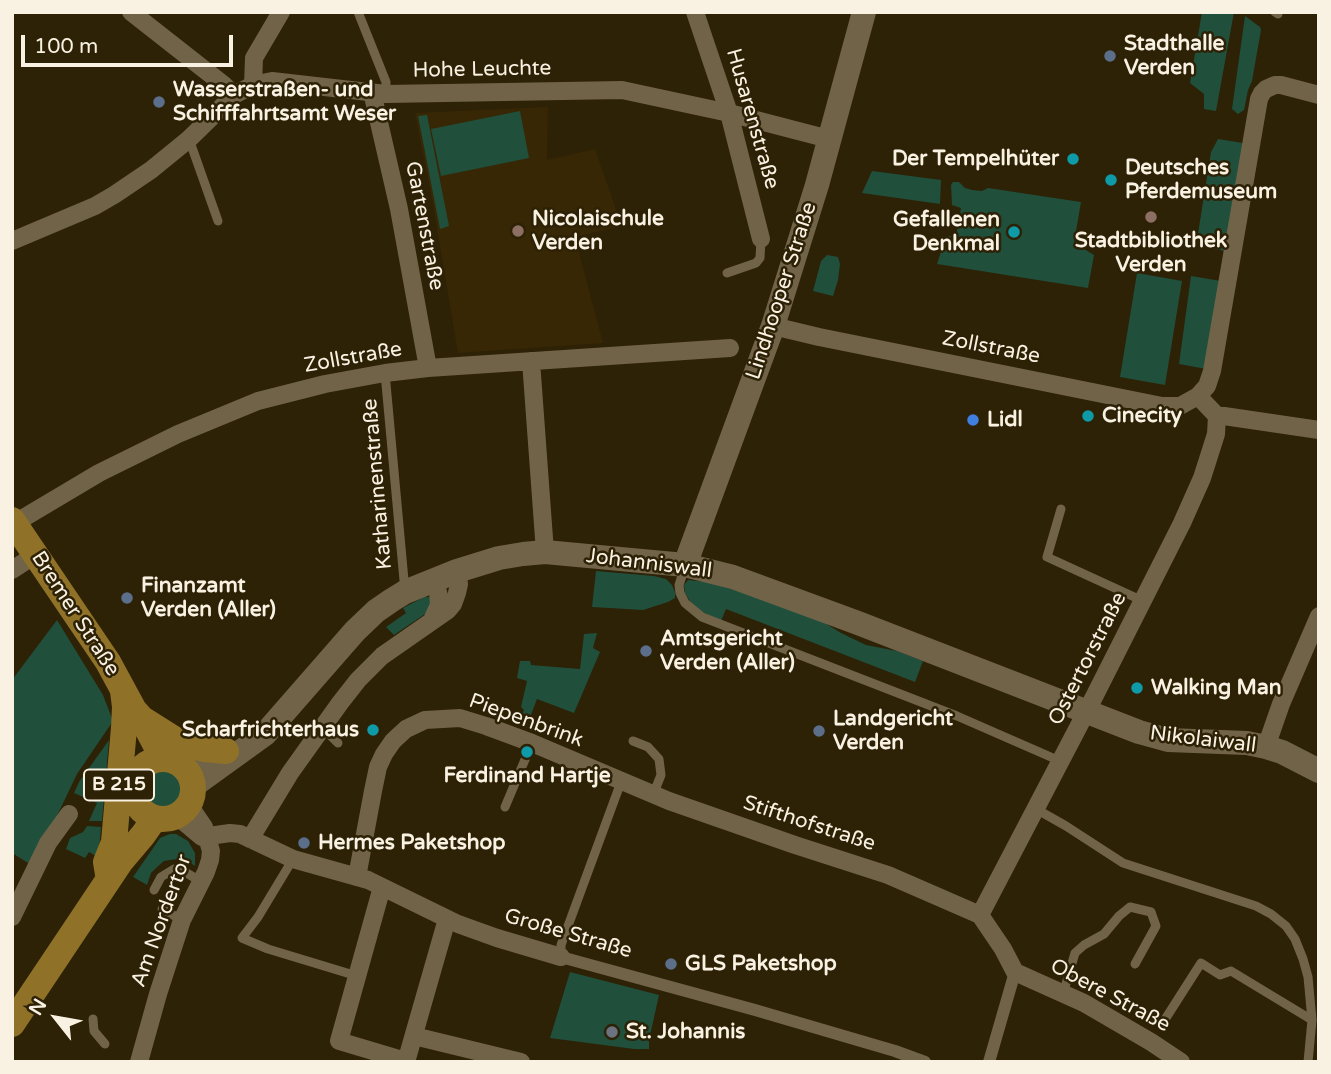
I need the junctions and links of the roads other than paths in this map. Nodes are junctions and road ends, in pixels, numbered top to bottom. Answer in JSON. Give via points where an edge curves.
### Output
{"nodes":[{"id":1,"x":131,"y":12,"type":"edge"},
{"id":2,"x":281,"y":12,"type":"edge"},
{"id":3,"x":358,"y":12,"type":"edge"},
{"id":4,"x":695,"y":12,"type":"edge"},
{"id":5,"x":864,"y":12,"type":"edge"},
{"id":6,"x":253,"y":85,"type":"junction"},
{"id":7,"x":379,"y":93,"type":"junction"},
{"id":8,"x":234,"y":95,"type":"junction"},
{"id":9,"x":1319,"y":95,"type":"edge"},
{"id":10,"x":729,"y":113,"type":"junction"},
{"id":11,"x":189,"y":139,"type":"junction"},
{"id":12,"x":829,"y":139,"type":"junction"},
{"id":13,"x":218,"y":221,"type":"dead end"},
{"id":14,"x":761,"y":239,"type":"joint"},
{"id":15,"x":12,"y":241,"type":"edge"},
{"id":16,"x":727,"y":273,"type":"dead end"},
{"id":17,"x":773,"y":326,"type":"junction"},
{"id":18,"x":730,"y":348,"type":"dead end"},
{"id":19,"x":531,"y":361,"type":"junction"},
{"id":20,"x":428,"y":368,"type":"junction"},
{"id":21,"x":385,"y":373,"type":"junction"},
{"id":22,"x":1198,"y":396,"type":"junction"},
{"id":23,"x":1217,"y":416,"type":"junction"},
{"id":24,"x":1319,"y":430,"type":"edge"},
{"id":25,"x":1062,"y":509,"type":"dead end"},
{"id":26,"x":13,"y":522,"type":"edge"},
{"id":27,"x":545,"y":552,"type":"junction"},
{"id":28,"x":35,"y":555,"type":"junction"},
{"id":29,"x":685,"y":565,"type":"junction"},
{"id":30,"x":12,"y":569,"type":"edge"},
{"id":31,"x":457,"y":571,"type":"junction"},
{"id":32,"x":432,"y":580,"type":"junction"},
{"id":33,"x":405,"y":592,"type":"junction"},
{"id":34,"x":1143,"y":601,"type":"junction"},
{"id":35,"x":1319,"y":616,"type":"edge"},
{"id":36,"x":432,"y":620,"type":"junction"},
{"id":37,"x":133,"y":706,"type":"junction"},
{"id":38,"x":1086,"y":712,"type":"junction"},
{"id":39,"x":322,"y":727,"type":"junction"},
{"id":40,"x":633,"y":740,"type":"dead end"},
{"id":41,"x":256,"y":741,"type":"junction"},
{"id":42,"x":338,"y":743,"type":"dead end"},
{"id":43,"x":532,"y":743,"type":"junction"},
{"id":44,"x":1266,"y":747,"type":"junction"},
{"id":45,"x":226,"y":751,"type":"junction"},
{"id":46,"x":1060,"y":761,"type":"junction"},
{"id":47,"x":1319,"y":771,"type":"edge"},
{"id":48,"x":621,"y":782,"type":"junction"},
{"id":49,"x":168,"y":791,"type":"junction"},
{"id":50,"x":653,"y":795,"type":"junction"},
{"id":51,"x":505,"y":807,"type":"dead end"},
{"id":52,"x":1035,"y":809,"type":"junction"},
{"id":53,"x":69,"y":814,"type":"dead end"},
{"id":54,"x":206,"y":837,"type":"junction"},
{"id":55,"x":250,"y":839,"type":"junction"},
{"id":56,"x":293,"y":859,"type":"junction"},
{"id":57,"x":115,"y":870,"type":"junction"},
{"id":58,"x":357,"y":877,"type":"junction"},
{"id":59,"x":202,"y":882,"type":"junction"},
{"id":60,"x":382,"y":887,"type":"junction"},
{"id":61,"x":154,"y":890,"type":"dead end"},
{"id":62,"x":162,"y":909,"type":"dead end"},
{"id":63,"x":980,"y":915,"type":"junction"},
{"id":64,"x":12,"y":917,"type":"edge"},
{"id":65,"x":447,"y":919,"type":"junction"},
{"id":66,"x":182,"y":920,"type":"junction"},
{"id":67,"x":561,"y":957,"type":"junction"},
{"id":68,"x":1135,"y":964,"type":"dead end"},
{"id":69,"x":1015,"y":972,"type":"junction"},
{"id":70,"x":357,"y":976,"type":"junction"},
{"id":71,"x":1063,"y":994,"type":"junction"},
{"id":72,"x":93,"y":1018,"type":"dead end"},
{"id":73,"x":1312,"y":1020,"type":"junction"},
{"id":74,"x":1164,"y":1021,"type":"dead end"},
{"id":75,"x":12,"y":1024,"type":"edge"},
{"id":76,"x":414,"y":1035,"type":"junction"},
{"id":77,"x":105,"y":1044,"type":"dead end"},
{"id":78,"x":406,"y":1061,"type":"edge"},
{"id":79,"x":139,"y":1062,"type":"edge"},
{"id":80,"x":521,"y":1062,"type":"edge"},
{"id":81,"x":925,"y":1062,"type":"edge"},
{"id":82,"x":989,"y":1062,"type":"edge"},
{"id":83,"x":1181,"y":1062,"type":"edge"},
{"id":84,"x":1308,"y":1062,"type":"edge"}],
"edges":[{"from":1,"to":8,"type":"street"},
{"from":2,"to":6,"type":"street","via":[[254,58]]},
{"from":3,"to":7,"type":"lane","via":[[386,82]]},
{"from":4,"to":10,"type":"street","name":"Husarenstraße"},
{"from":5,"to":12,"type":"main road","name":"Lindhooper Straße"},
{"from":6,"to":7,"type":"street","name":"Hohe Leuchte","via":[[272,81]]},
{"from":6,"to":8,"type":"street","name":"Hohe Leuchte"},
{"from":7,"to":10,"type":"street","name":"Hohe Leuchte","via":[[622,90]]},
{"from":7,"to":20,"type":"street","name":"Gartenstraße"},
{"from":8,"to":11,"type":"street","name":"Hohe Leuchte"},
{"from":9,"to":22,"type":"street","via":[[1275,85],[1259,99],[1212,371]]},
{"from":10,"to":12,"type":"street","name":"Hohe Leuchte"},
{"from":10,"to":14,"type":"street","name":"Husarenstraße"},
{"from":11,"to":13,"type":"lane"},
{"from":11,"to":15,"type":"street","name":"Hohe Leuchte","via":[[95,206]]},
{"from":12,"to":17,"type":"main road","name":"Lindhooper Straße"},
{"from":14,"to":16,"type":"lane","via":[[756,263]]},
{"from":17,"to":22,"type":"street","name":"Zollstraße","via":[[1162,406],[1180,406]]},
{"from":17,"to":29,"type":"main road","name":"Lindhooper Straße"},
{"from":18,"to":19,"type":"street","name":"Zollstraße"},
{"from":19,"to":20,"type":"street","name":"Zollstraße"},
{"from":19,"to":27,"type":"street"},
{"from":20,"to":21,"type":"street","name":"Zollstraße"},
{"from":21,"to":26,"type":"street","name":"Zollstraße","via":[[258,401],[133,456]]},
{"from":21,"to":33,"type":"lane","name":"Katharinenstraße"},
{"from":22,"to":23,"type":"street"},
{"from":23,"to":24,"type":"street"},
{"from":23,"to":34,"type":"street","name":"Ostertorstraße","via":[[1202,478]]},
{"from":25,"to":34,"type":"lane","via":[[1047,557]]},
{"from":26,"to":28,"type":"main road","name":"Bremer Straße","number":"B 215"},
{"from":27,"to":29,"type":"main road","name":"Johanniswall"},
{"from":27,"to":31,"type":"main road","name":"Johanniswall","via":[[499,558]]},
{"from":28,"to":30,"type":"street"},
{"from":28,"to":37,"type":"main road","name":"Bremer Straße","number":"B 215"},
{"from":29,"to":38,"type":"main road","name":"Johanniswall","via":[[773,591]]},
{"from":29,"to":46,"type":"lane","via":[[680,593],[685,604],[702,617]]},
{"from":31,"to":32,"type":"main road","name":"Johanniswall"},
{"from":31,"to":36,"type":"street","via":[[459,584],[453,604]]},
{"from":32,"to":33,"type":"main road","name":"Johanniswall"},
{"from":32,"to":36,"type":"street","via":[[439,605]]},
{"from":33,"to":41,"type":"main road","name":"Johanniswall","via":[[355,631]]},
{"from":34,"to":38,"type":"street","name":"Ostertorstraße"},
{"from":35,"to":44,"type":"street"},
{"from":36,"to":39,"type":"street","via":[[358,680]]},
{"from":37,"to":45,"type":"main road","via":[[181,744]]},
{"from":37,"to":49,"type":"main road","name":"Bremer Straße"},
{"from":37,"to":57,"type":"main road","number":"B 215","via":[[125,707],[114,842],[106,862]]},
{"from":38,"to":44,"type":"main road","name":"Nikolaiwall","via":[[1168,740]]},
{"from":38,"to":46,"type":"street","name":"Ostertorstraße"},
{"from":39,"to":42,"type":"lane"},
{"from":39,"to":55,"type":"street"},
{"from":40,"to":50,"type":"lane","via":[[659,759],[660,775]]},
{"from":41,"to":45,"type":"main road","name":"Johanniswall"},
{"from":41,"to":49,"type":"main road","name":"Johanniswall"},
{"from":43,"to":48,"type":"street","name":"Piepenbrink"},
{"from":43,"to":51,"type":"lane"},
{"from":43,"to":58,"type":"street","name":"Piepenbrink","via":[[460,718],[425,720],[406,729],[388,747],[378,767]]},
{"from":44,"to":47,"type":"main road","name":"Nikolaiwall"},
{"from":45,"to":49,"type":"main road","name":"Johanniswall"},
{"from":46,"to":52,"type":"street","name":"Ostertorstraße"},
{"from":48,"to":50,"type":"street","name":"Stifthofstraße"},
{"from":48,"to":67,"type":"lane","via":[[561,945]]},
{"from":49,"to":54,"type":"street","via":[[199,836]]},
{"from":49,"to":57,"type":"main road","number":"B 215","via":[[143,835]]},
{"from":50,"to":63,"type":"street","name":"Stifthofstraße","via":[[888,875]]},
{"from":52,"to":63,"type":"street","name":"Ostertorstraße"},
{"from":52,"to":73,"type":"lane","via":[[1123,863],[1271,914],[1286,926],[1303,959]]},
{"from":53,"to":64,"type":"street","via":[[48,843]]},
{"from":54,"to":55,"type":"street","name":"Große Straße","via":[[235,834]]},
{"from":54,"to":59,"type":"street","name":"Am Nordertor","via":[[211,860]]},
{"from":55,"to":56,"type":"street","name":"Große Straße"},
{"from":56,"to":58,"type":"street","name":"Große Straße"},
{"from":56,"to":70,"type":"lane","via":[[243,938]]},
{"from":57,"to":75,"type":"main road","number":"B 215"},
{"from":58,"to":60,"type":"street","name":"Große Straße"},
{"from":59,"to":61,"type":"lane","via":[[174,869],[161,877]]},
{"from":59,"to":66,"type":"street","name":"Am Nordertor"},
{"from":60,"to":65,"type":"street","name":"Große Straße"},
{"from":60,"to":70,"type":"street"},
{"from":62,"to":66,"type":"lane"},
{"from":63,"to":69,"type":"street"},
{"from":65,"to":67,"type":"street","name":"Große Straße"},
{"from":65,"to":76,"type":"street"},
{"from":66,"to":79,"type":"street","name":"Am Nordertor"},
{"from":67,"to":81,"type":"street","name":"Große Straße"},
{"from":68,"to":71,"type":"lane","via":[[1156,926],[1151,912],[1129,907],[1104,934],[1075,953]]},
{"from":69,"to":71,"type":"street","name":"Obere Straße"},
{"from":69,"to":82,"type":"street"},
{"from":70,"to":78,"type":"street","via":[[339,1041]]},
{"from":71,"to":83,"type":"street","name":"Obere Straße","via":[[1153,1039]]},
{"from":72,"to":77,"type":"lane","via":[[94,1031]]},
{"from":73,"to":74,"type":"lane","via":[[1231,971],[1220,975],[1201,963]]},
{"from":73,"to":84,"type":"lane"},
{"from":76,"to":78,"type":"street"},
{"from":76,"to":80,"type":"street"}]}
